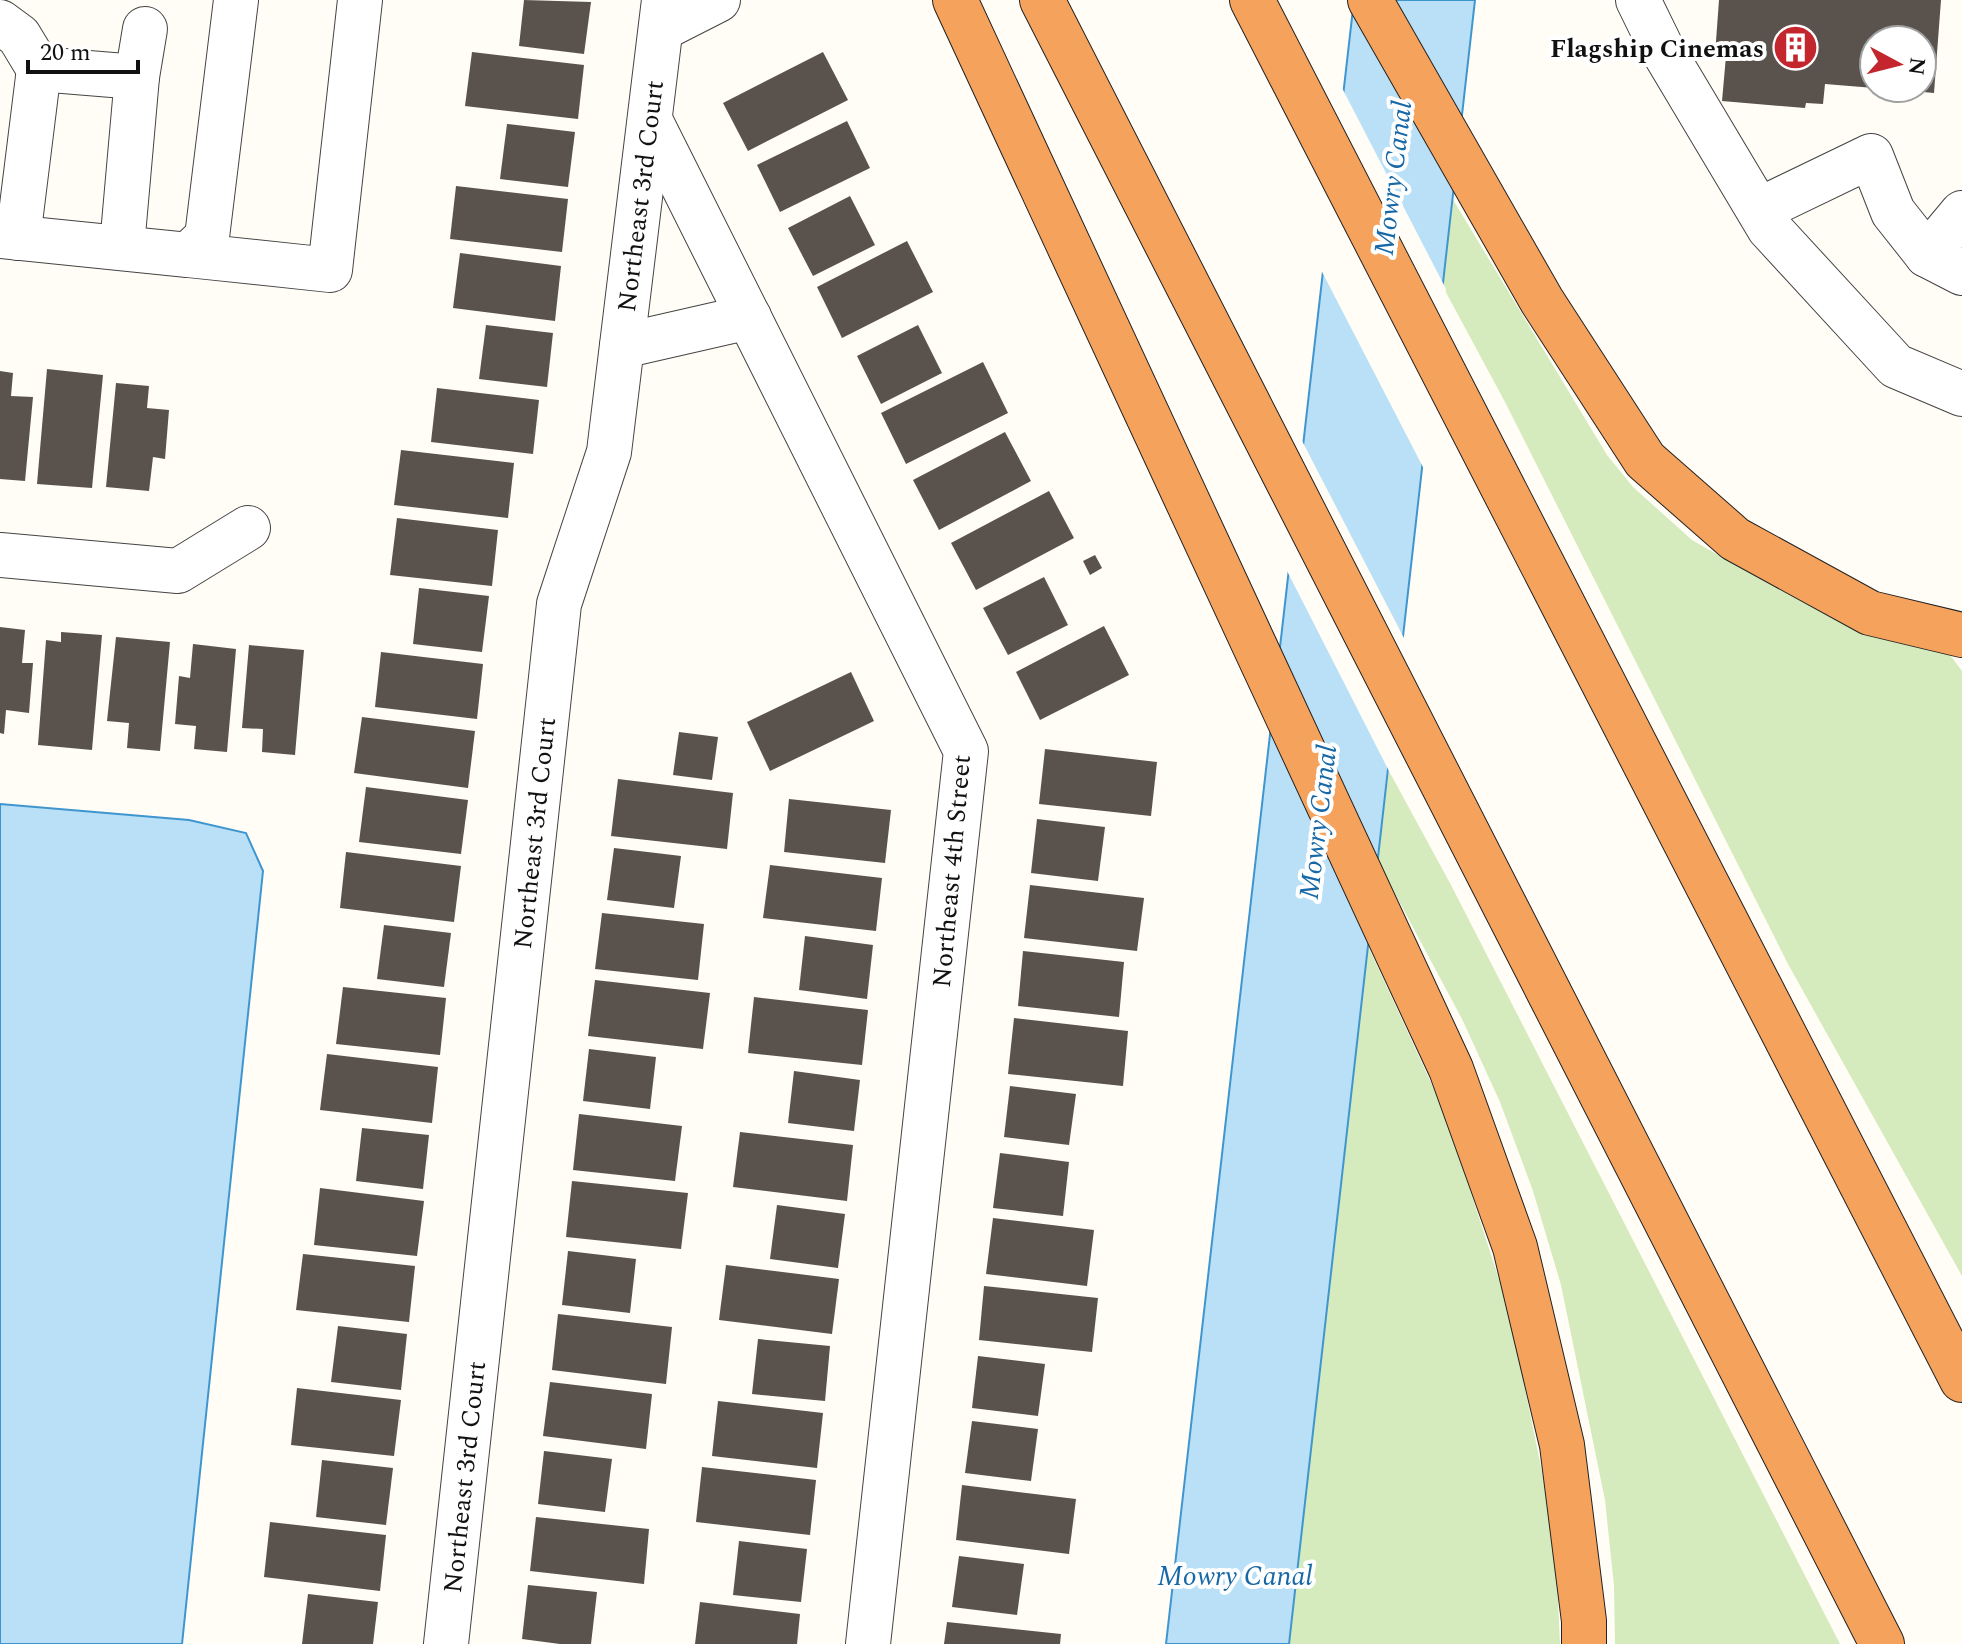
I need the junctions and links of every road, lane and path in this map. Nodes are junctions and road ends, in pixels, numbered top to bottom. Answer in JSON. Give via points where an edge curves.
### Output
{"nodes":[{"id":1,"x":236,"y":0,"type":"edge"},
{"id":2,"x":360,"y":0,"type":"edge"},
{"id":3,"x":718,"y":0,"type":"edge"},
{"id":4,"x":955,"y":0,"type":"edge"},
{"id":5,"x":1042,"y":0,"type":"edge"},
{"id":6,"x":1252,"y":0,"type":"edge"},
{"id":7,"x":1370,"y":0,"type":"edge"},
{"id":8,"x":1638,"y":0,"type":"edge"},
{"id":9,"x":663,"y":15,"type":"edge"},
{"id":10,"x":0,"y":22,"type":"edge"},
{"id":11,"x":145,"y":29,"type":"dead end"},
{"id":12,"x":39,"y":69,"type":"junction"},
{"id":13,"x":137,"y":77,"type":"junction"},
{"id":14,"x":650,"y":120,"type":"junction"},
{"id":15,"x":15,"y":140,"type":"edge"},
{"id":16,"x":1759,"y":210,"type":"junction"},
{"id":17,"x":1962,"y":213,"type":"edge"},
{"id":18,"x":9,"y":237,"type":"edge"},
{"id":19,"x":122,"y":246,"type":"junction"},
{"id":20,"x":188,"y":255,"type":"junction"},
{"id":21,"x":1944,"y":264,"type":"edge"},
{"id":22,"x":749,"y":317,"type":"junction"},
{"id":23,"x":622,"y":346,"type":"junction"},
{"id":24,"x":1962,"y":394,"type":"edge"},
{"id":25,"x":248,"y":528,"type":"dead end"},
{"id":26,"x":0,"y":555,"type":"edge"},
{"id":27,"x":1962,"y":635,"type":"edge"},
{"id":28,"x":1962,"y":1380,"type":"edge"},
{"id":29,"x":446,"y":1644,"type":"edge"},
{"id":30,"x":868,"y":1644,"type":"edge"},
{"id":31,"x":1584,"y":1644,"type":"edge"},
{"id":32,"x":1882,"y":1644,"type":"edge"}],
"edges":[{"from":1,"to":20,"type":"street","via":[[207,237]]},
{"from":2,"to":20,"type":"street","via":[[330,270]]},
{"from":3,"to":9,"type":"street","name":"Northeast 3rd Court"},
{"from":4,"to":31,"type":"highway","via":[[1451,1069],[1515,1247],[1562,1445]]},
{"from":5,"to":32,"type":"highway"},
{"from":6,"to":28,"type":"highway"},
{"from":7,"to":27,"type":"highway","via":[[1542,301],[1645,460],[1735,539],[1870,613]]},
{"from":8,"to":16,"type":"street"},
{"from":9,"to":14,"type":"street","name":"Northeast 3rd Court"},
{"from":10,"to":12,"type":"street","via":[[19,36]]},
{"from":11,"to":13,"type":"street"},
{"from":12,"to":13,"type":"street"},
{"from":12,"to":15,"type":"street"},
{"from":13,"to":19,"type":"street"},
{"from":14,"to":22,"type":"street","name":"Northeast 4th Street"},
{"from":14,"to":23,"type":"street","name":"Northeast 3rd Court"},
{"from":15,"to":18,"type":"street"},
{"from":16,"to":21,"type":"street","via":[[1871,156],[1893,212]]},
{"from":16,"to":24,"type":"street","via":[[1769,228],[1896,366]]},
{"from":17,"to":21,"type":"street"},
{"from":18,"to":19,"type":"street"},
{"from":19,"to":20,"type":"street"},
{"from":22,"to":23,"type":"street"},
{"from":22,"to":30,"type":"street","name":"Northeast 4th Street","via":[[966,751]]},
{"from":23,"to":29,"type":"street","name":"Northeast 3rd Court","via":[[609,452],[559,604]]},
{"from":25,"to":26,"type":"street","via":[[178,571]]}]}
